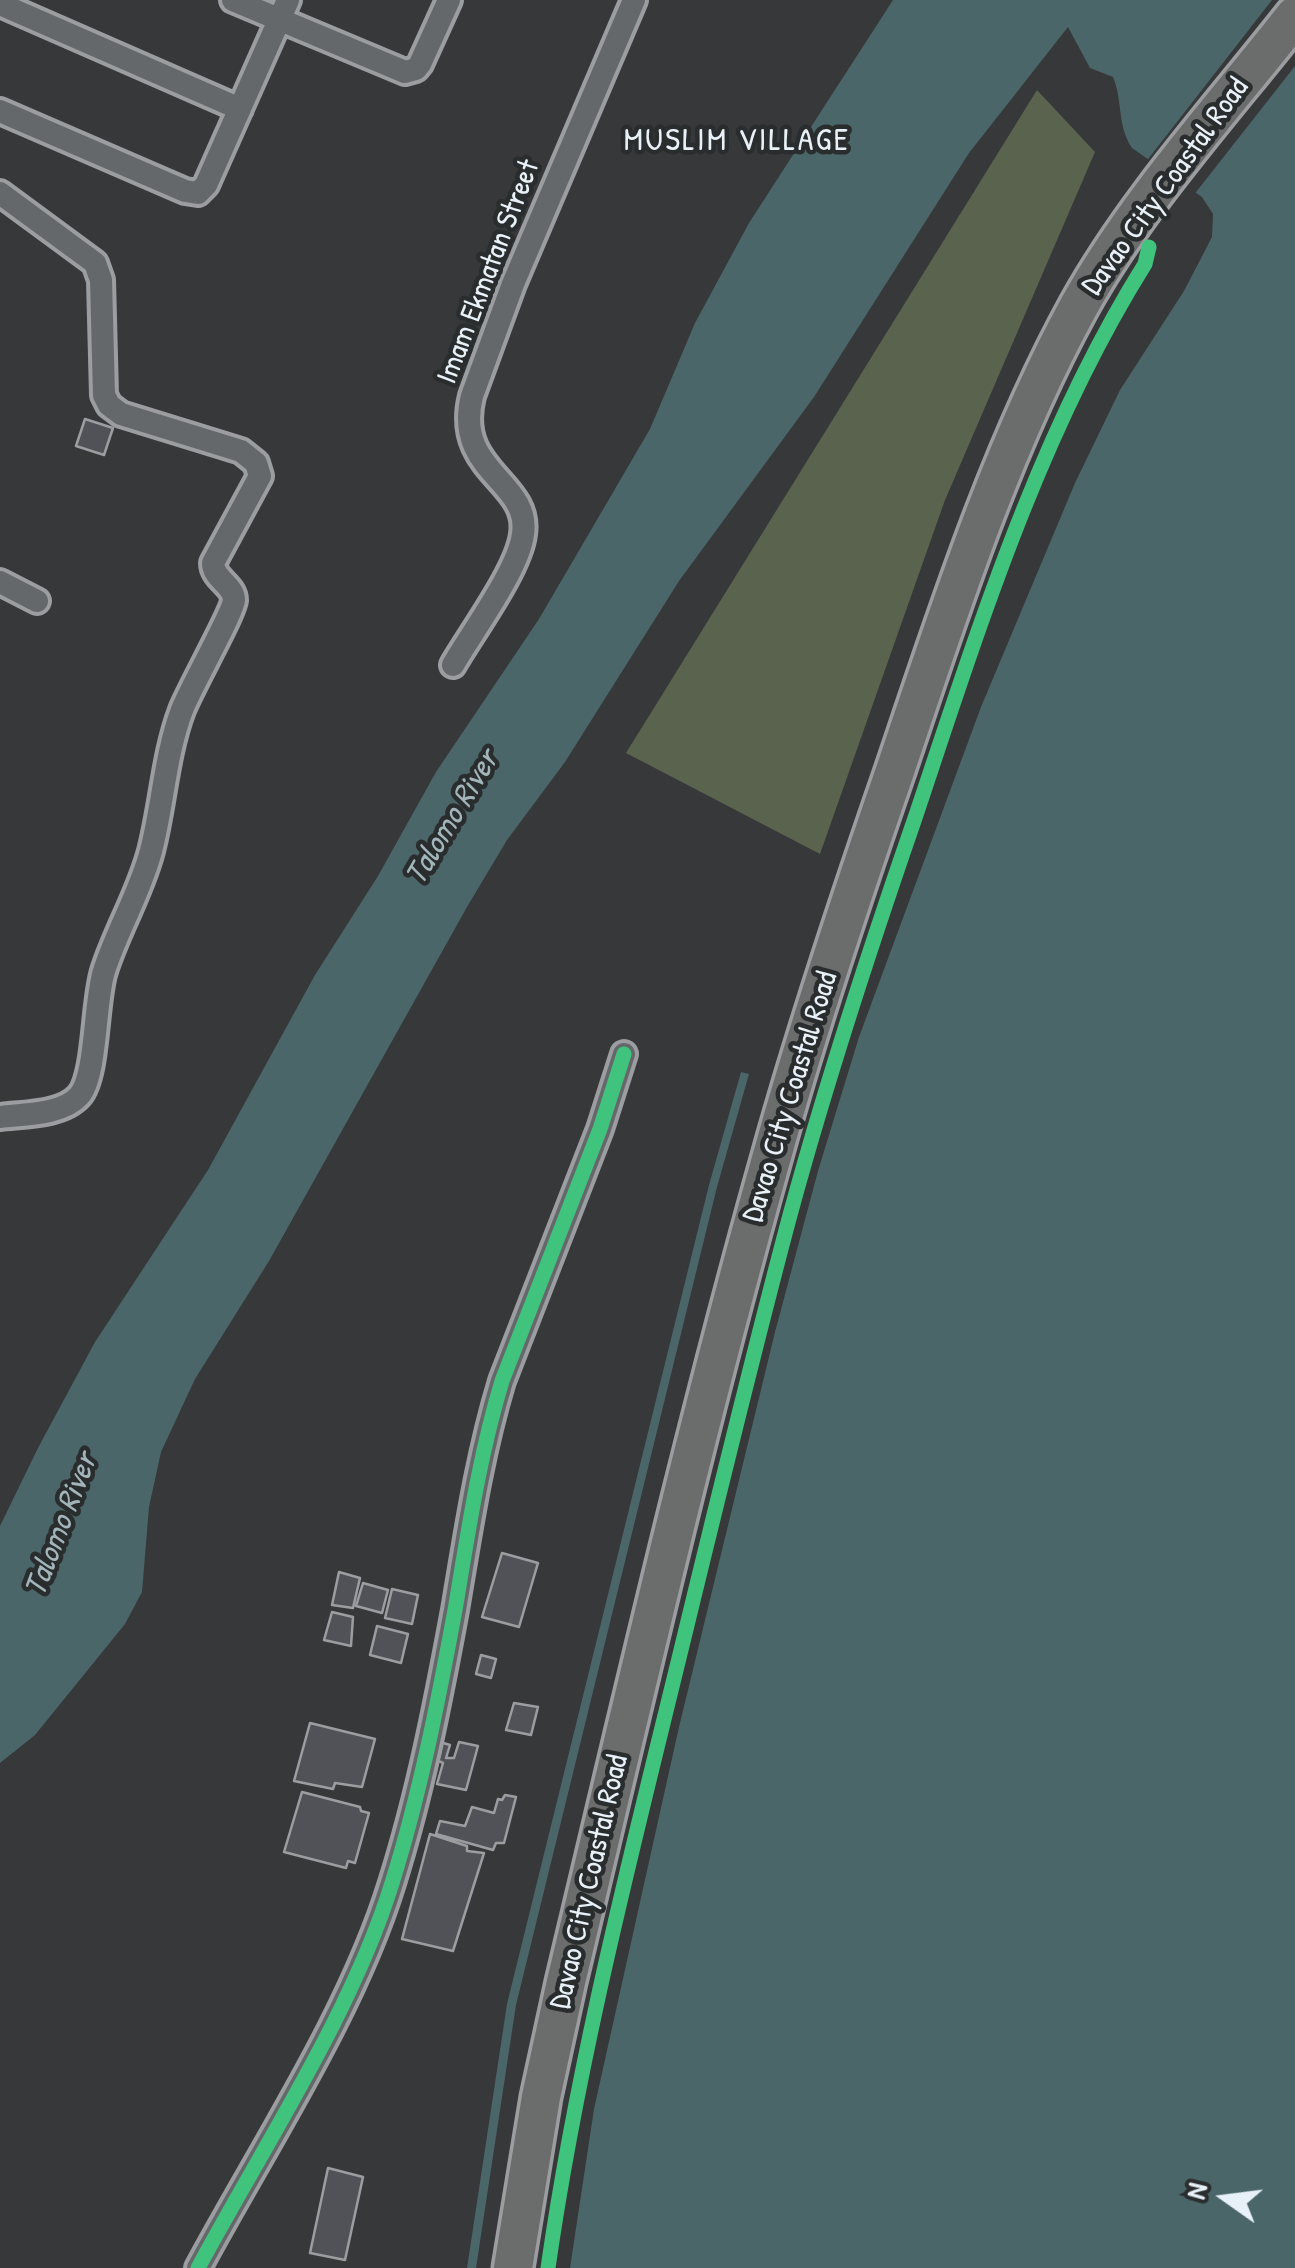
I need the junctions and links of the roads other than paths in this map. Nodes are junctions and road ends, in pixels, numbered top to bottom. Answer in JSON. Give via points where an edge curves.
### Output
{"nodes":[{"id":1,"x":233,"y":0,"type":"edge"},
{"id":2,"x":449,"y":0,"type":"edge"},
{"id":3,"x":634,"y":0,"type":"edge"},
{"id":4,"x":0,"y":4,"type":"edge"},
{"id":5,"x":284,"y":10,"type":"edge"},
{"id":6,"x":1295,"y":16,"type":"edge"},
{"id":7,"x":240,"y":109,"type":"junction"},
{"id":8,"x":0,"y":110,"type":"edge"},
{"id":9,"x":0,"y":193,"type":"edge"},
{"id":10,"x":0,"y":582,"type":"edge"},
{"id":11,"x":38,"y":602,"type":"dead end"},
{"id":12,"x":453,"y":665,"type":"dead end"},
{"id":13,"x":624,"y":1054,"type":"dead end"},
{"id":14,"x":0,"y":1117,"type":"edge"},
{"id":15,"x":198,"y":2268,"type":"edge"},
{"id":16,"x":514,"y":2268,"type":"edge"}],
"edges":[{"from":1,"to":5,"type":"street"},
{"from":2,"to":5,"type":"street","via":[[411,72]]},
{"from":3,"to":12,"type":"street","name":"Imam Ekmatan Street","via":[[534,232],[467,414],[470,442],[519,508],[524,531],[516,558]]},
{"from":4,"to":7,"type":"street"},
{"from":5,"to":7,"type":"street"},
{"from":6,"to":16,"type":"main road","name":"Davao City Coastal Road","via":[[1140,214],[1080,304],[991,504],[918,704],[754,1220],[570,1962]]},
{"from":7,"to":8,"type":"street","via":[[198,193]]},
{"from":9,"to":14,"type":"street","via":[[96,263],[109,405],[241,450],[260,476],[213,562],[216,576],[232,591],[233,606],[180,714],[146,868],[104,969],[86,1086],[65,1106]]},
{"from":10,"to":11,"type":"street"},
{"from":13,"to":15,"type":"street","via":[[490,1420],[445,1665],[391,1886],[334,2020]]}]}
